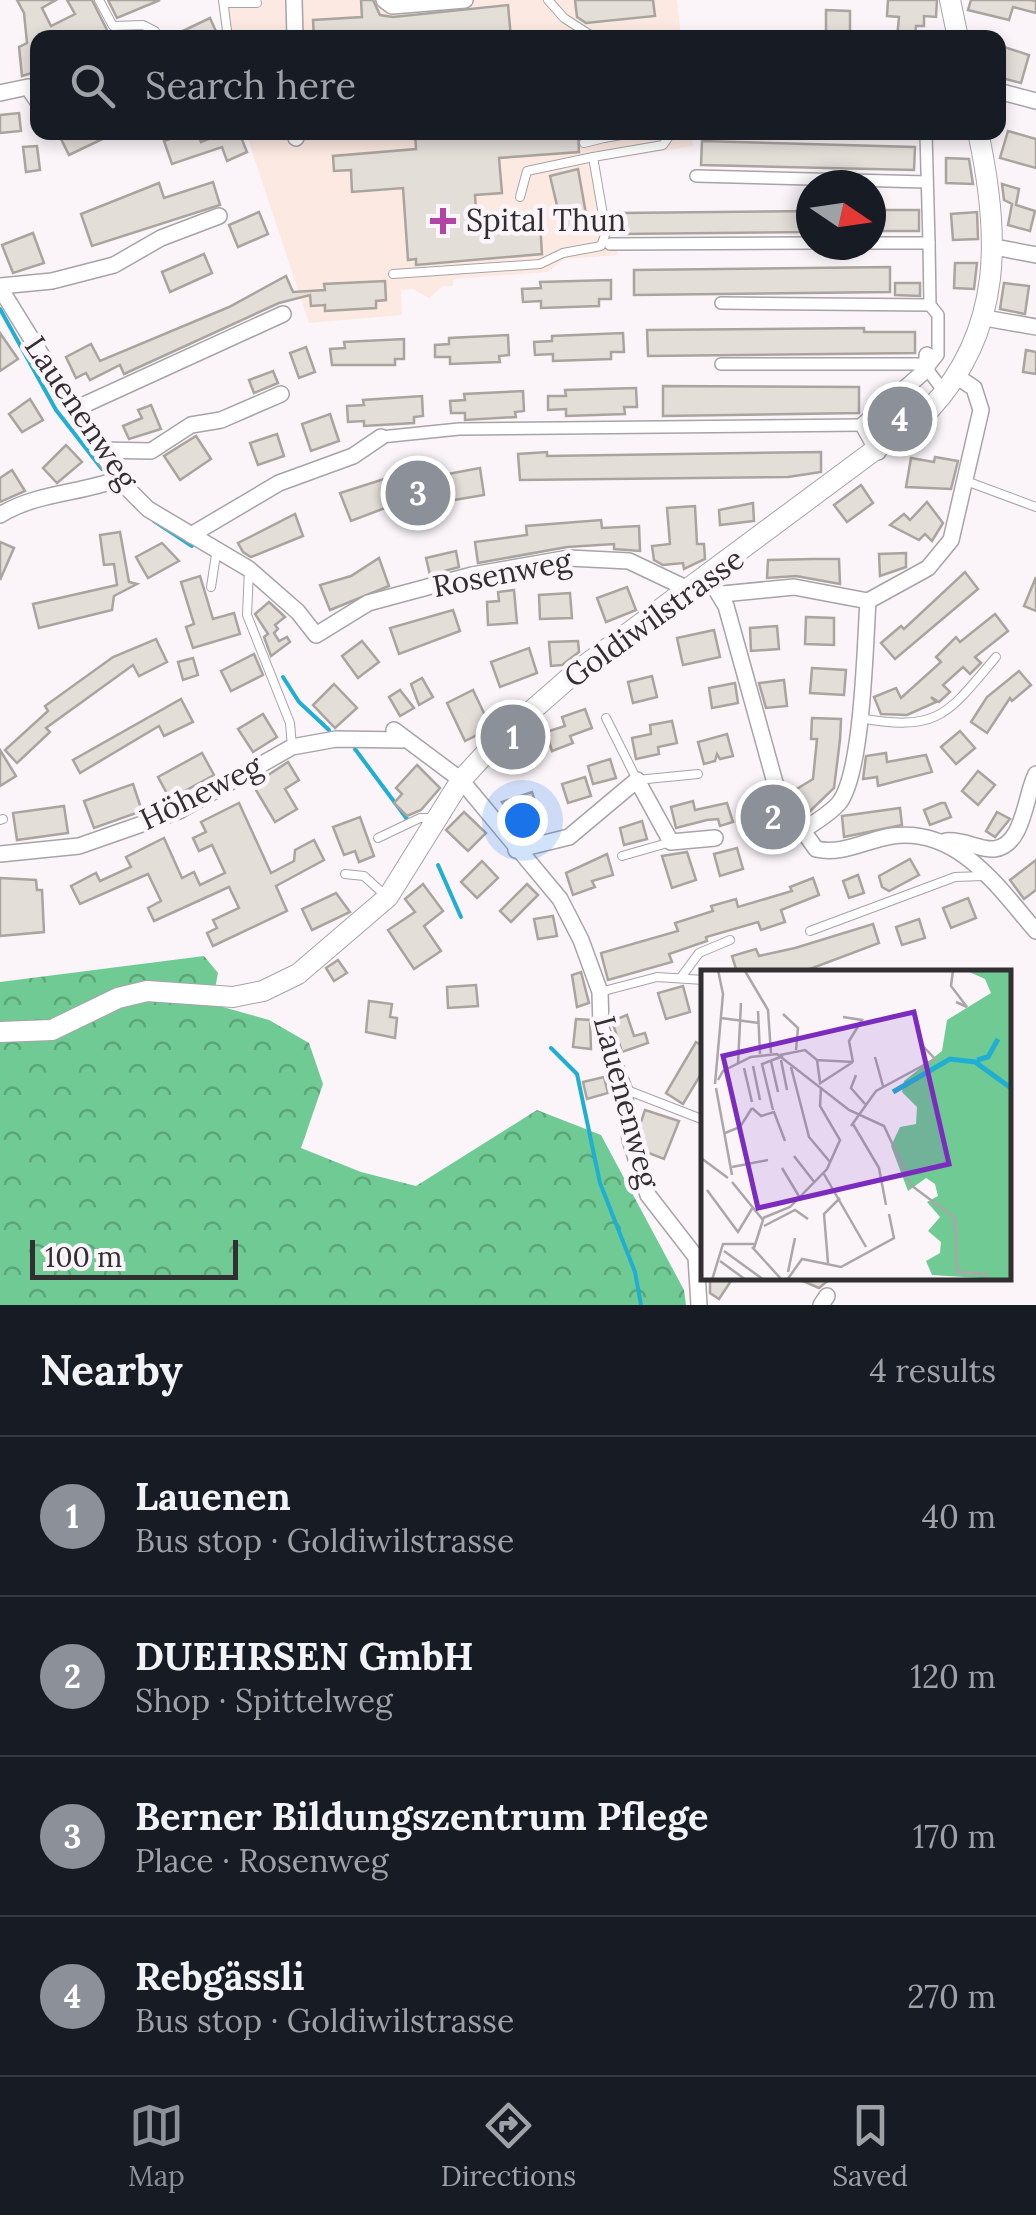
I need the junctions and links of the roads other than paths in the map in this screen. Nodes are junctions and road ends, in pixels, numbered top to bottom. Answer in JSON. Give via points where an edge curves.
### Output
{"nodes":[{"id":1,"x":99,"y":0,"type":"edge"},
{"id":2,"x":294,"y":0,"type":"edge"},
{"id":3,"x":384,"y":0,"type":"edge"},
{"id":4,"x":465,"y":0,"type":"edge"},
{"id":5,"x":548,"y":0,"type":"edge"},
{"id":6,"x":950,"y":0,"type":"edge"},
{"id":7,"x":411,"y":1,"type":"edge"},
{"id":8,"x":224,"y":2,"type":"edge"},
{"id":9,"x":257,"y":2,"type":"edge"},
{"id":10,"x":153,"y":30,"type":"edge"},
{"id":11,"x":227,"y":30,"type":"edge"},
{"id":12,"x":295,"y":30,"type":"edge"},
{"id":13,"x":583,"y":30,"type":"edge"},
{"id":14,"x":956,"y":30,"type":"edge"},
{"id":15,"x":30,"y":90,"type":"edge"},
{"id":16,"x":0,"y":92,"type":"edge"},
{"id":17,"x":1006,"y":92,"type":"edge"},
{"id":18,"x":1036,"y":101,"type":"edge"},
{"id":19,"x":591,"y":140,"type":"edge"},
{"id":20,"x":667,"y":140,"type":"edge"},
{"id":21,"x":926,"y":140,"type":"edge"},
{"id":22,"x":979,"y":140,"type":"edge"},
{"id":23,"x":584,"y":143,"type":"dead end"},
{"id":24,"x":594,"y":157,"type":"junction"},
{"id":25,"x":696,"y":176,"type":"dead end"},
{"id":26,"x":927,"y":182,"type":"junction"},
{"id":27,"x":520,"y":198,"type":"dead end"},
{"id":28,"x":219,"y":216,"type":"dead end"},
{"id":29,"x":796,"y":243,"type":"edge"},
{"id":30,"x":886,"y":243,"type":"edge"},
{"id":31,"x":929,"y":243,"type":"junction"},
{"id":32,"x":610,"y":244,"type":"dead end"},
{"id":33,"x":995,"y":246,"type":"junction"},
{"id":34,"x":1036,"y":255,"type":"edge"},
{"id":35,"x":394,"y":274,"type":"dead end"},
{"id":36,"x":0,"y":287,"type":"edge"},
{"id":37,"x":721,"y":304,"type":"dead end"},
{"id":38,"x":930,"y":305,"type":"junction"},
{"id":39,"x":282,"y":314,"type":"dead end"},
{"id":40,"x":985,"y":318,"type":"junction"},
{"id":41,"x":1036,"y":328,"type":"edge"},
{"id":42,"x":927,"y":362,"type":"junction"},
{"id":43,"x":721,"y":364,"type":"dead end"},
{"id":44,"x":951,"y":384,"type":"junction"},
{"id":45,"x":282,"y":394,"type":"dead end"},
{"id":46,"x":75,"y":409,"type":"junction"},
{"id":47,"x":863,"y":425,"type":"junction"},
{"id":48,"x":381,"y":438,"type":"joint"},
{"id":49,"x":100,"y":450,"type":"junction"},
{"id":50,"x":878,"y":452,"type":"junction"},
{"id":51,"x":118,"y":479,"type":"junction"},
{"id":52,"x":966,"y":481,"type":"junction"},
{"id":53,"x":1036,"y":507,"type":"edge"},
{"id":54,"x":0,"y":515,"type":"edge"},
{"id":55,"x":192,"y":535,"type":"junction"},
{"id":56,"x":217,"y":548,"type":"junction"},
{"id":57,"x":248,"y":570,"type":"junction"},
{"id":58,"x":211,"y":587,"type":"dead end"},
{"id":59,"x":708,"y":588,"type":"junction"},
{"id":60,"x":868,"y":601,"type":"junction"},
{"id":61,"x":316,"y":635,"type":"joint"},
{"id":62,"x":996,"y":656,"type":"dead end"},
{"id":63,"x":606,"y":718,"type":"dead end"},
{"id":64,"x":859,"y":718,"type":"junction"},
{"id":65,"x":398,"y":735,"type":"joint"},
{"id":66,"x":292,"y":747,"type":"junction"},
{"id":67,"x":698,"y":774,"type":"dead end"},
{"id":68,"x":1036,"y":774,"type":"edge"},
{"id":69,"x":461,"y":780,"type":"junction"},
{"id":70,"x":637,"y":780,"type":"junction"},
{"id":71,"x":437,"y":818,"type":"junction"},
{"id":72,"x":802,"y":832,"type":"junction"},
{"id":73,"x":378,"y":838,"type":"dead end"},
{"id":74,"x":716,"y":838,"type":"dead end"},
{"id":75,"x":944,"y":841,"type":"junction"},
{"id":76,"x":672,"y":842,"type":"junction"},
{"id":77,"x":516,"y":850,"type":"junction"},
{"id":78,"x":0,"y":854,"type":"edge"},
{"id":79,"x":622,"y":856,"type":"dead end"},
{"id":80,"x":345,"y":874,"type":"dead end"},
{"id":81,"x":987,"y":876,"type":"junction"},
{"id":82,"x":386,"y":898,"type":"junction"},
{"id":83,"x":1036,"y":930,"type":"edge"},
{"id":84,"x":810,"y":931,"type":"dead end"},
{"id":85,"x":730,"y":940,"type":"dead end"},
{"id":86,"x":682,"y":976,"type":"junction"},
{"id":87,"x":701,"y":979,"type":"edge"},
{"id":88,"x":600,"y":992,"type":"junction"},
{"id":89,"x":0,"y":1032,"type":"edge"},
{"id":90,"x":624,"y":1089,"type":"junction"},
{"id":91,"x":701,"y":1119,"type":"edge"},
{"id":92,"x":700,"y":1255,"type":"edge"},
{"id":93,"x":699,"y":1305,"type":"edge"}],
"edges":[{"from":1,"to":10,"type":"lane","via":[[114,26]]},
{"from":2,"to":12,"type":"street"},
{"from":3,"to":7,"type":"street","via":[[392,6]]},
{"from":4,"to":7,"type":"street"},
{"from":5,"to":13,"type":"lane"},
{"from":6,"to":14,"type":"street"},
{"from":8,"to":9,"type":"lane"},
{"from":8,"to":11,"type":"lane"},
{"from":15,"to":16,"type":"street"},
{"from":17,"to":18,"type":"street"},
{"from":19,"to":23,"type":"lane"},
{"from":20,"to":24,"type":"lane"},
{"from":21,"to":26,"type":"street"},
{"from":22,"to":33,"type":"street","name":"Goldiwilstrasse"},
{"from":24,"to":27,"type":"lane","via":[[527,171]]},
{"from":24,"to":35,"type":"lane","via":[[606,232],[601,246],[540,264]]},
{"from":25,"to":26,"type":"street"},
{"from":26,"to":31,"type":"street"},
{"from":28,"to":36,"type":"street","via":[[160,238],[114,265]]},
{"from":29,"to":32,"type":"street"},
{"from":30,"to":31,"type":"street"},
{"from":31,"to":38,"type":"street"},
{"from":33,"to":34,"type":"street"},
{"from":33,"to":40,"type":"street","name":"Goldiwilstrasse"},
{"from":36,"to":46,"type":"street","name":"Lauenenweg"},
{"from":37,"to":38,"type":"street"},
{"from":38,"to":42,"type":"street","via":[[938,315],[938,355]]},
{"from":39,"to":46,"type":"street"},
{"from":40,"to":41,"type":"street"},
{"from":40,"to":44,"type":"street","name":"Goldiwilstrasse"},
{"from":42,"to":43,"type":"street"},
{"from":42,"to":44,"type":"street"},
{"from":42,"to":47,"type":"street"},
{"from":44,"to":50,"type":"street","name":"Goldiwilstrasse"},
{"from":44,"to":52,"type":"street","via":[[974,388],[980,402]]},
{"from":45,"to":49,"type":"street","via":[[191,425],[151,451]]},
{"from":46,"to":49,"type":"street","name":"Lauenenweg"},
{"from":47,"to":48,"type":"street","via":[[459,429]]},
{"from":47,"to":50,"type":"street"},
{"from":48,"to":55,"type":"street","via":[[354,456],[279,482]]},
{"from":49,"to":51,"type":"street","name":"Lauenenweg"},
{"from":50,"to":59,"type":"street","name":"Goldiwilstrasse"},
{"from":51,"to":54,"type":"street","via":[[44,495]]},
{"from":51,"to":55,"type":"street","name":"Lauenenweg","via":[[148,509]]},
{"from":52,"to":53,"type":"lane"},
{"from":52,"to":60,"type":"street","via":[[951,540],[940,556]]},
{"from":55,"to":56,"type":"street","name":"Lauenenweg"},
{"from":56,"to":57,"type":"street","name":"Lauenenweg"},
{"from":56,"to":58,"type":"lane"},
{"from":57,"to":61,"type":"street","name":"Lauenenweg"},
{"from":57,"to":66,"type":"lane","via":[[247,616],[290,722]]},
{"from":59,"to":60,"type":"street","via":[[777,586]]},
{"from":59,"to":61,"type":"street","name":"Rosenweg","via":[[629,561],[570,558],[472,575],[368,604]]},
{"from":59,"to":69,"type":"street","name":"Goldiwilstrasse","via":[[578,672],[496,740]]},
{"from":59,"to":72,"type":"street","via":[[779,797]]},
{"from":60,"to":64,"type":"street"},
{"from":62,"to":64,"type":"lane","via":[[953,708],[918,725]]},
{"from":63,"to":70,"type":"lane"},
{"from":64,"to":72,"type":"street","via":[[840,802]]},
{"from":65,"to":66,"type":"street","name":"Höheweg"},
{"from":65,"to":69,"type":"street","name":"Lauenenweg"},
{"from":66,"to":78,"type":"street","name":"Höheweg","via":[[180,810],[79,846]]},
{"from":67,"to":70,"type":"lane"},
{"from":68,"to":75,"type":"street","via":[[1007,845],[991,850]]},
{"from":69,"to":71,"type":"street","name":"Goldiwilstrasse"},
{"from":69,"to":77,"type":"street","name":"Lauenenweg"},
{"from":70,"to":76,"type":"street"},
{"from":70,"to":77,"type":"street","via":[[569,837]]},
{"from":71,"to":73,"type":"lane","via":[[420,818]]},
{"from":71,"to":82,"type":"street","name":"Goldiwilstrasse"},
{"from":72,"to":75,"type":"street","via":[[828,852],[895,835]]},
{"from":74,"to":76,"type":"street"},
{"from":75,"to":81,"type":"street"},
{"from":76,"to":79,"type":"lane"},
{"from":77,"to":88,"type":"street","name":"Lauenenweg","via":[[560,899]]},
{"from":80,"to":82,"type":"lane","via":[[364,876]]},
{"from":81,"to":83,"type":"street"},
{"from":81,"to":84,"type":"lane","via":[[955,877]]},
{"from":82,"to":89,"type":"street","name":"Goldiwilstrasse","via":[[298,974],[263,991],[233,997],[147,992],[118,998],[52,1030]]},
{"from":85,"to":86,"type":"lane","via":[[699,953]]},
{"from":86,"to":87,"type":"lane","name":"Lauenenweg"},
{"from":86,"to":88,"type":"lane","name":"Lauenenweg"},
{"from":88,"to":90,"type":"street","name":"Lauenenweg","via":[[601,1028]]},
{"from":90,"to":91,"type":"lane"},
{"from":90,"to":92,"type":"street","name":"Lauenenweg","via":[[630,1140],[648,1195]]},
{"from":92,"to":93,"type":"street","name":"Lauenenweg"}]}
